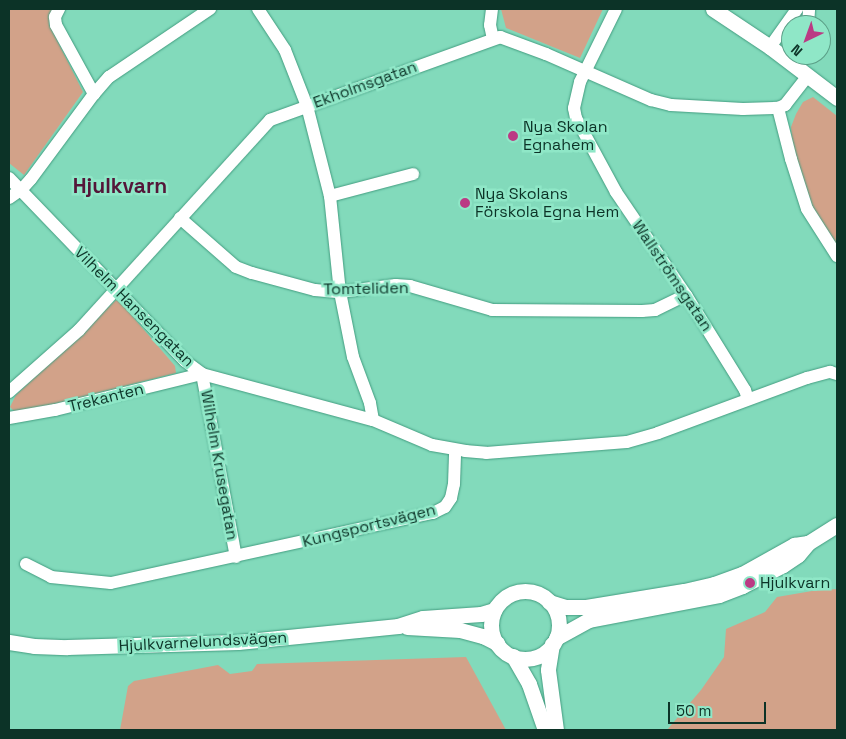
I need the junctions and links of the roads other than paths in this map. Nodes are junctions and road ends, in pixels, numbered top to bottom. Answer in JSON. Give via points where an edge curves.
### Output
{"nodes":[{"id":1,"x":59,"y":9,"type":"edge"},
{"id":2,"x":210,"y":9,"type":"edge"},
{"id":3,"x":258,"y":9,"type":"edge"},
{"id":4,"x":492,"y":9,"type":"edge"},
{"id":5,"x":616,"y":9,"type":"edge"},
{"id":6,"x":713,"y":9,"type":"edge"},
{"id":7,"x":797,"y":9,"type":"edge"},
{"id":8,"x":493,"y":38,"type":"junction"},
{"id":9,"x":770,"y":47,"type":"junction"},
{"id":10,"x":781,"y":53,"type":"edge"},
{"id":11,"x":797,"y":65,"type":"edge"},
{"id":12,"x":585,"y":70,"type":"junction"},
{"id":13,"x":808,"y":76,"type":"junction"},
{"id":14,"x":94,"y":94,"type":"junction"},
{"id":15,"x":837,"y":98,"type":"edge"},
{"id":16,"x":307,"y":106,"type":"junction"},
{"id":17,"x":778,"y":108,"type":"junction"},
{"id":18,"x":413,"y":174,"type":"dead end"},
{"id":19,"x":9,"y":178,"type":"edge"},
{"id":20,"x":22,"y":189,"type":"junction"},
{"id":21,"x":330,"y":196,"type":"junction"},
{"id":22,"x":9,"y":198,"type":"edge"},
{"id":23,"x":180,"y":218,"type":"junction"},
{"id":24,"x":837,"y":256,"type":"edge"},
{"id":25,"x":115,"y":288,"type":"junction"},
{"id":26,"x":340,"y":292,"type":"junction"},
{"id":27,"x":686,"y":295,"type":"junction"},
{"id":28,"x":202,"y":374,"type":"junction"},
{"id":29,"x":837,"y":374,"type":"edge"},
{"id":30,"x":9,"y":392,"type":"edge"},
{"id":31,"x":748,"y":399,"type":"junction"},
{"id":32,"x":9,"y":418,"type":"edge"},
{"id":33,"x":373,"y":420,"type":"junction"},
{"id":34,"x":455,"y":450,"type":"junction"},
{"id":35,"x":837,"y":525,"type":"edge"},
{"id":36,"x":808,"y":543,"type":"junction"},
{"id":37,"x":236,"y":557,"type":"junction"},
{"id":38,"x":26,"y":564,"type":"dead end"},
{"id":39,"x":550,"y":602,"type":"junction"},
{"id":40,"x":494,"y":610,"type":"junction"},
{"id":41,"x":398,"y":626,"type":"junction"},
{"id":42,"x":554,"y":641,"type":"junction"},
{"id":43,"x":9,"y":642,"type":"edge"},
{"id":44,"x":496,"y":643,"type":"junction"},
{"id":45,"x":513,"y":656,"type":"junction"},
{"id":46,"x":545,"y":730,"type":"edge"},
{"id":47,"x":556,"y":730,"type":"edge"}],
"edges":[{"from":1,"to":14,"type":"street","via":[[56,25]]},
{"from":2,"to":14,"type":"street","via":[[109,77]]},
{"from":3,"to":16,"type":"street","via":[[284,50]]},
{"from":4,"to":8,"type":"street","via":[[490,25]]},
{"from":5,"to":12,"type":"street","name":"Wallströmsgatan"},
{"from":6,"to":9,"type":"street"},
{"from":7,"to":9,"type":"street"},
{"from":8,"to":12,"type":"street","via":[[509,39]]},
{"from":8,"to":16,"type":"street","name":"Ekholmsgatan"},
{"from":9,"to":10,"type":"street"},
{"from":11,"to":13,"type":"street"},
{"from":12,"to":17,"type":"street","via":[[650,100],[671,106]]},
{"from":12,"to":27,"type":"street","name":"Wallströmsgatan","via":[[574,108],[576,118],[616,192]]},
{"from":13,"to":15,"type":"street"},
{"from":13,"to":17,"type":"street","via":[[785,105]]},
{"from":14,"to":20,"type":"street"},
{"from":16,"to":21,"type":"street"},
{"from":16,"to":23,"type":"street","name":"Ekholmsgatan","via":[[270,120]]},
{"from":17,"to":24,"type":"street","via":[[807,209]]},
{"from":18,"to":21,"type":"street"},
{"from":19,"to":20,"type":"street","name":"Vilhelm Hansengatan"},
{"from":20,"to":22,"type":"street"},
{"from":20,"to":25,"type":"street","name":"Vilhelm Hansengatan"},
{"from":21,"to":26,"type":"street"},
{"from":23,"to":25,"type":"street","name":"Ekholmsgatan"},
{"from":23,"to":26,"type":"street","name":"Tomteliden","via":[[236,267],[315,290]]},
{"from":25,"to":28,"type":"street","name":"Vilhelm Hansengatan","via":[[185,361]]},
{"from":25,"to":30,"type":"street","name":"Ekholmsgatan","via":[[79,330]]},
{"from":26,"to":27,"type":"street","name":"Tomteliden","via":[[410,286],[476,307],[512,310],[649,311],[670,305]]},
{"from":26,"to":33,"type":"street","via":[[353,357]]},
{"from":27,"to":31,"type":"street","name":"Wallströmsgatan"},
{"from":28,"to":32,"type":"street","name":"Trekanten"},
{"from":28,"to":33,"type":"street","name":"Vilhelm Hansengatan"},
{"from":28,"to":37,"type":"street","name":"Wilhelm Krusegatan"},
{"from":29,"to":31,"type":"street","via":[[830,372],[807,378]]},
{"from":31,"to":34,"type":"street","via":[[627,442],[486,453]]},
{"from":33,"to":34,"type":"street","name":"Vilhelm Hansengatan"},
{"from":34,"to":37,"type":"street","name":"Kungsportsvägen","via":[[451,498],[445,507],[433,513]]},
{"from":35,"to":36,"type":"street"},
{"from":36,"to":39,"type":"street","via":[[794,545],[742,574],[684,591],[586,608]]},
{"from":36,"to":42,"type":"street","via":[[783,565],[719,595],[589,620]]},
{"from":37,"to":38,"type":"street","name":"Kungsportsvägen","via":[[111,583],[51,577]]},
{"from":39,"to":40,"type":"street","via":[[538,594],[523,591],[504,598]]},
{"from":39,"to":42,"type":"street","via":[[558,622]]},
{"from":40,"to":41,"type":"street","name":"Hjulkvarnelundsvägen","via":[[481,614],[422,618]]},
{"from":40,"to":44,"type":"street","via":[[491,624]]},
{"from":41,"to":43,"type":"street","name":"Hjulkvarnelundsvägen","via":[[238,642],[67,647]]},
{"from":41,"to":44,"type":"street","name":"Hjulkvarnelundsvägen","via":[[460,630]]},
{"from":42,"to":45,"type":"street","via":[[544,653],[533,658]]},
{"from":42,"to":47,"type":"street","via":[[548,670]]},
{"from":44,"to":45,"type":"street"},
{"from":45,"to":46,"type":"street","via":[[529,684]]}]}
